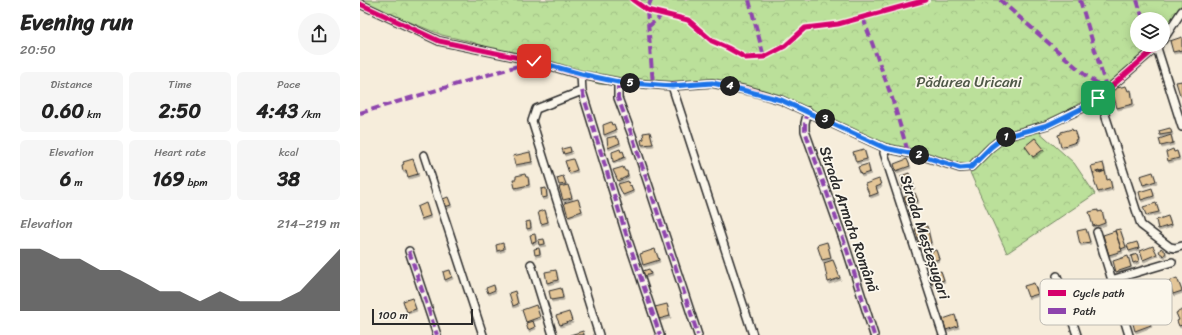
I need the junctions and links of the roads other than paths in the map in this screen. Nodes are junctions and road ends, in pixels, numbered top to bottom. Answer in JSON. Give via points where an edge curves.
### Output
{"nodes":[{"id":1,"x":360,"y":4,"type":"edge"},
{"id":2,"x":1182,"y":11,"type":"edge"},
{"id":3,"x":1170,"y":29,"type":"edge"},
{"id":4,"x":1151,"y":52,"type":"edge"},
{"id":5,"x":1160,"y":52,"type":"edge"},
{"id":6,"x":581,"y":74,"type":"junction"},
{"id":7,"x":618,"y":82,"type":"junction"},
{"id":8,"x":672,"y":86,"type":"junction"},
{"id":9,"x":582,"y":91,"type":"junction"},
{"id":10,"x":1098,"y":98,"type":"junction"},
{"id":11,"x":808,"y":111,"type":"junction"},
{"id":12,"x":1182,"y":127,"type":"edge"},
{"id":13,"x":885,"y":148,"type":"junction"},
{"id":14,"x":424,"y":156,"type":"dead end"},
{"id":15,"x":1097,"y":232,"type":"dead end"},
{"id":16,"x":1182,"y":246,"type":"edge"},
{"id":17,"x":409,"y":251,"type":"dead end"},
{"id":18,"x":1172,"y":262,"type":"dead end"},
{"id":19,"x":532,"y":264,"type":"dead end"},
{"id":20,"x":1057,"y":276,"type":"dead end"},
{"id":21,"x":1058,"y":279,"type":"edge"},
{"id":22,"x":1111,"y":279,"type":"edge"},
{"id":23,"x":1114,"y":279,"type":"edge"},
{"id":24,"x":1074,"y":325,"type":"edge"},
{"id":25,"x":1126,"y":325,"type":"edge"},
{"id":26,"x":437,"y":335,"type":"edge"},
{"id":27,"x":483,"y":335,"type":"edge"},
{"id":28,"x":553,"y":335,"type":"edge"},
{"id":29,"x":599,"y":335,"type":"edge"},
{"id":30,"x":660,"y":335,"type":"edge"},
{"id":31,"x":698,"y":335,"type":"edge"},
{"id":32,"x":753,"y":335,"type":"edge"},
{"id":33,"x":874,"y":335,"type":"edge"},
{"id":34,"x":943,"y":335,"type":"edge"},
{"id":35,"x":1077,"y":335,"type":"edge"},
{"id":36,"x":1129,"y":335,"type":"edge"}],
"edges":[{"from":1,"to":6,"type":"street","via":[[439,41],[534,61]]},
{"from":2,"to":3,"type":"street"},
{"from":4,"to":10,"type":"street"},
{"from":5,"to":12,"type":"street"},
{"from":6,"to":7,"type":"street"},
{"from":6,"to":9,"type":"street"},
{"from":7,"to":8,"type":"street"},
{"from":7,"to":31,"type":"street","via":[[618,98]]},
{"from":8,"to":11,"type":"street","via":[[720,84],[781,100]]},
{"from":8,"to":32,"type":"street"},
{"from":9,"to":29,"type":"street","via":[[536,109],[532,121]]},
{"from":9,"to":30,"type":"street"},
{"from":10,"to":13,"type":"street","via":[[1048,125],[1004,137],[969,168]]},
{"from":10,"to":16,"type":"street","via":[[1141,225],[1170,247]]},
{"from":11,"to":13,"type":"street"},
{"from":11,"to":33,"type":"street","name":"Strada Armata Română","via":[[805,131]]},
{"from":13,"to":34,"type":"street","name":"Strada Meșteșugari","via":[[884,153]]},
{"from":14,"to":27,"type":"street"},
{"from":15,"to":22,"type":"street"},
{"from":17,"to":26,"type":"street"},
{"from":18,"to":23,"type":"street"},
{"from":19,"to":28,"type":"street"},
{"from":20,"to":21,"type":"street"},
{"from":24,"to":35,"type":"street"},
{"from":25,"to":36,"type":"street"}]}
